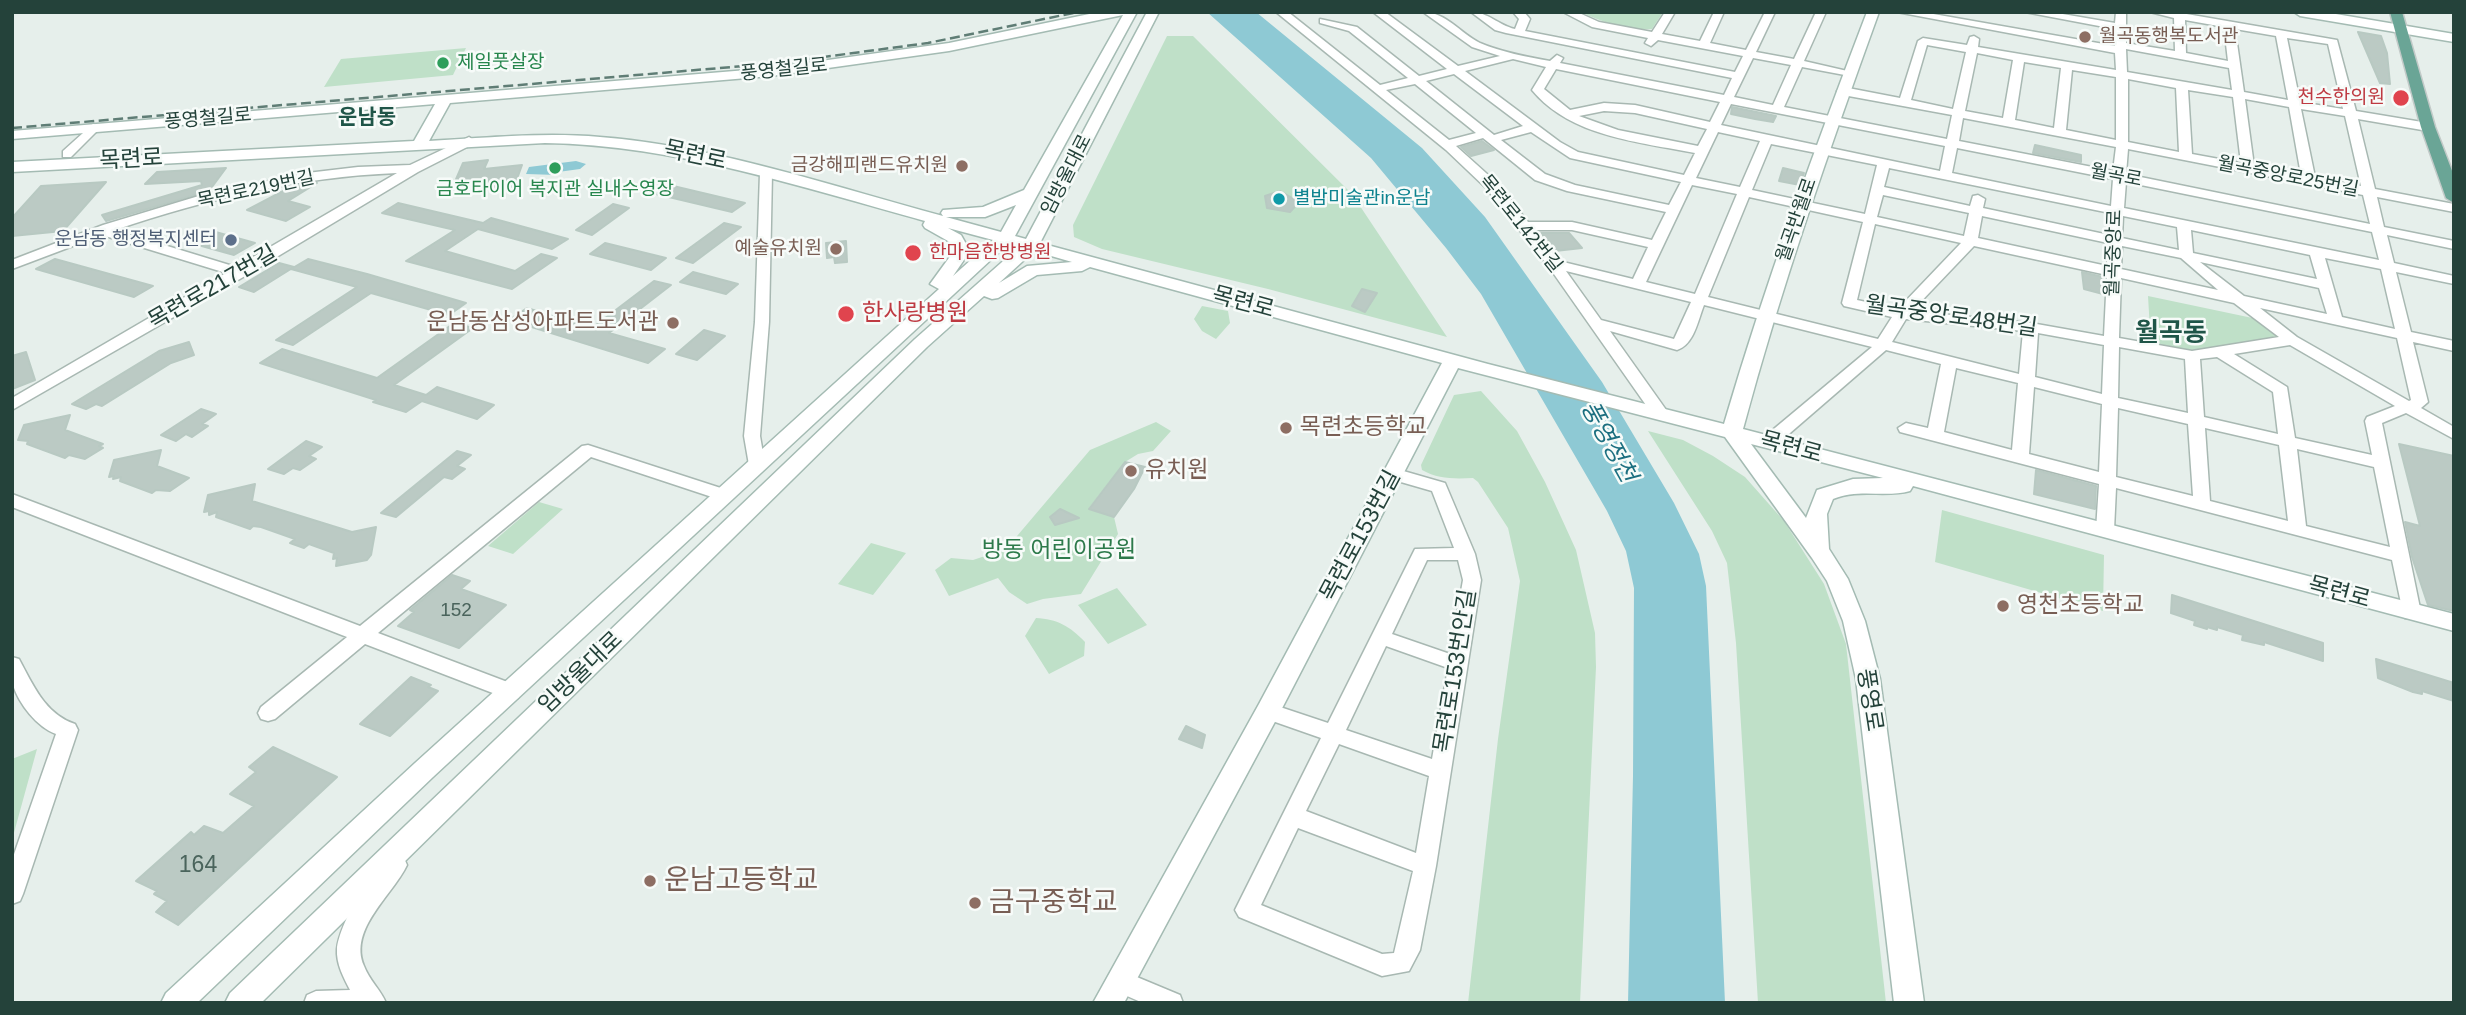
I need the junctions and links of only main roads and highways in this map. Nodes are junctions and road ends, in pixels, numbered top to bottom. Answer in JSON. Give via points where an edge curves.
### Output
{"nodes":[{"id":1,"x":1131,"y":12,"type":"edge"},
{"id":2,"x":1153,"y":12,"type":"edge"},
{"id":3,"x":1873,"y":12,"type":"edge"},
{"id":4,"x":2300,"y":12,"type":"edge"},
{"id":5,"x":2396,"y":12,"type":"edge"},
{"id":6,"x":1114,"y":13,"type":"edge"},
{"id":7,"x":2400,"y":29,"type":"junction"},
{"id":8,"x":2454,"y":38,"type":"edge"},
{"id":9,"x":445,"y":99,"type":"junction"},
{"id":10,"x":12,"y":135,"type":"edge"},
{"id":11,"x":419,"y":145,"type":"junction"},
{"id":12,"x":12,"y":167,"type":"edge"},
{"id":13,"x":1030,"y":193,"type":"junction"},
{"id":14,"x":2454,"y":198,"type":"edge"},
{"id":15,"x":1055,"y":200,"type":"junction"},
{"id":16,"x":900,"y":209,"type":"junction"},
{"id":17,"x":1006,"y":237,"type":"junction"},
{"id":18,"x":1031,"y":245,"type":"junction"},
{"id":19,"x":1110,"y":267,"type":"junction"},
{"id":20,"x":899,"y":335,"type":"junction"},
{"id":21,"x":921,"y":343,"type":"junction"},
{"id":22,"x":1453,"y":360,"type":"junction"},
{"id":23,"x":1732,"y":432,"type":"junction"},
{"id":24,"x":1953,"y":489,"type":"junction"},
{"id":25,"x":1820,"y":552,"type":"junction"},
{"id":26,"x":2454,"y":623,"type":"edge"},
{"id":27,"x":1114,"y":992,"type":"edge"},
{"id":28,"x":176,"y":1003,"type":"edge"},
{"id":29,"x":240,"y":1003,"type":"edge"},
{"id":30,"x":1909,"y":1003,"type":"edge"}],
"edges":[{"from":1,"to":13,"type":"main road","name":"임방울대로"},
{"from":2,"to":15,"type":"main road","name":"임방울대로"},
{"from":3,"to":23,"type":"main road","name":"월곡반월로","via":[[1763,317]]},
{"from":4,"to":7,"type":"main road"},
{"from":5,"to":7,"type":"main road"},
{"from":6,"to":9,"type":"main road","name":"풍영철길로","via":[[949,47],[821,66]]},
{"from":7,"to":8,"type":"main road"},
{"from":7,"to":14,"type":"main road"},
{"from":9,"to":10,"type":"main road","name":"풍영철길로"},
{"from":9,"to":11,"type":"main road"},
{"from":11,"to":12,"type":"main road","name":"목련로"},
{"from":11,"to":16,"type":"main road","name":"목련로","via":[[577,139],[629,143],[689,153]]},
{"from":13,"to":16,"type":"main road","via":[[996,210],[976,214]]},
{"from":13,"to":17,"type":"main road","name":"임방울대로"},
{"from":15,"to":18,"type":"main road","name":"임방울대로"},
{"from":15,"to":19,"type":"main road","via":[[1051,222],[1055,234]]},
{"from":16,"to":17,"type":"main road","name":"목련로"},
{"from":16,"to":20,"type":"main road","via":[[955,238],[962,251]]},
{"from":17,"to":18,"type":"main road","name":"목련로"},
{"from":17,"to":20,"type":"main road","name":"임방울대로"},
{"from":18,"to":19,"type":"main road","name":"목련로"},
{"from":18,"to":21,"type":"main road","name":"임방울대로"},
{"from":19,"to":21,"type":"main road","via":[[1054,267],[1026,273]]},
{"from":19,"to":22,"type":"main road","name":"목련로"},
{"from":20,"to":21,"type":"main road"},
{"from":20,"to":28,"type":"main road","name":"임방울대로"},
{"from":21,"to":29,"type":"main road","name":"임방울대로"},
{"from":22,"to":23,"type":"main road","name":"목련로"},
{"from":22,"to":27,"type":"main road","name":"목련로153번길"},
{"from":23,"to":24,"type":"main road","name":"목련로"},
{"from":23,"to":25,"type":"main road","name":"풍영로"},
{"from":24,"to":25,"type":"main road","via":[[1861,484],[1838,488],[1818,504],[1815,524]]},
{"from":24,"to":26,"type":"main road","name":"목련로"},
{"from":25,"to":30,"type":"main road","name":"풍영로","via":[[1854,621],[1868,679]]}]}
